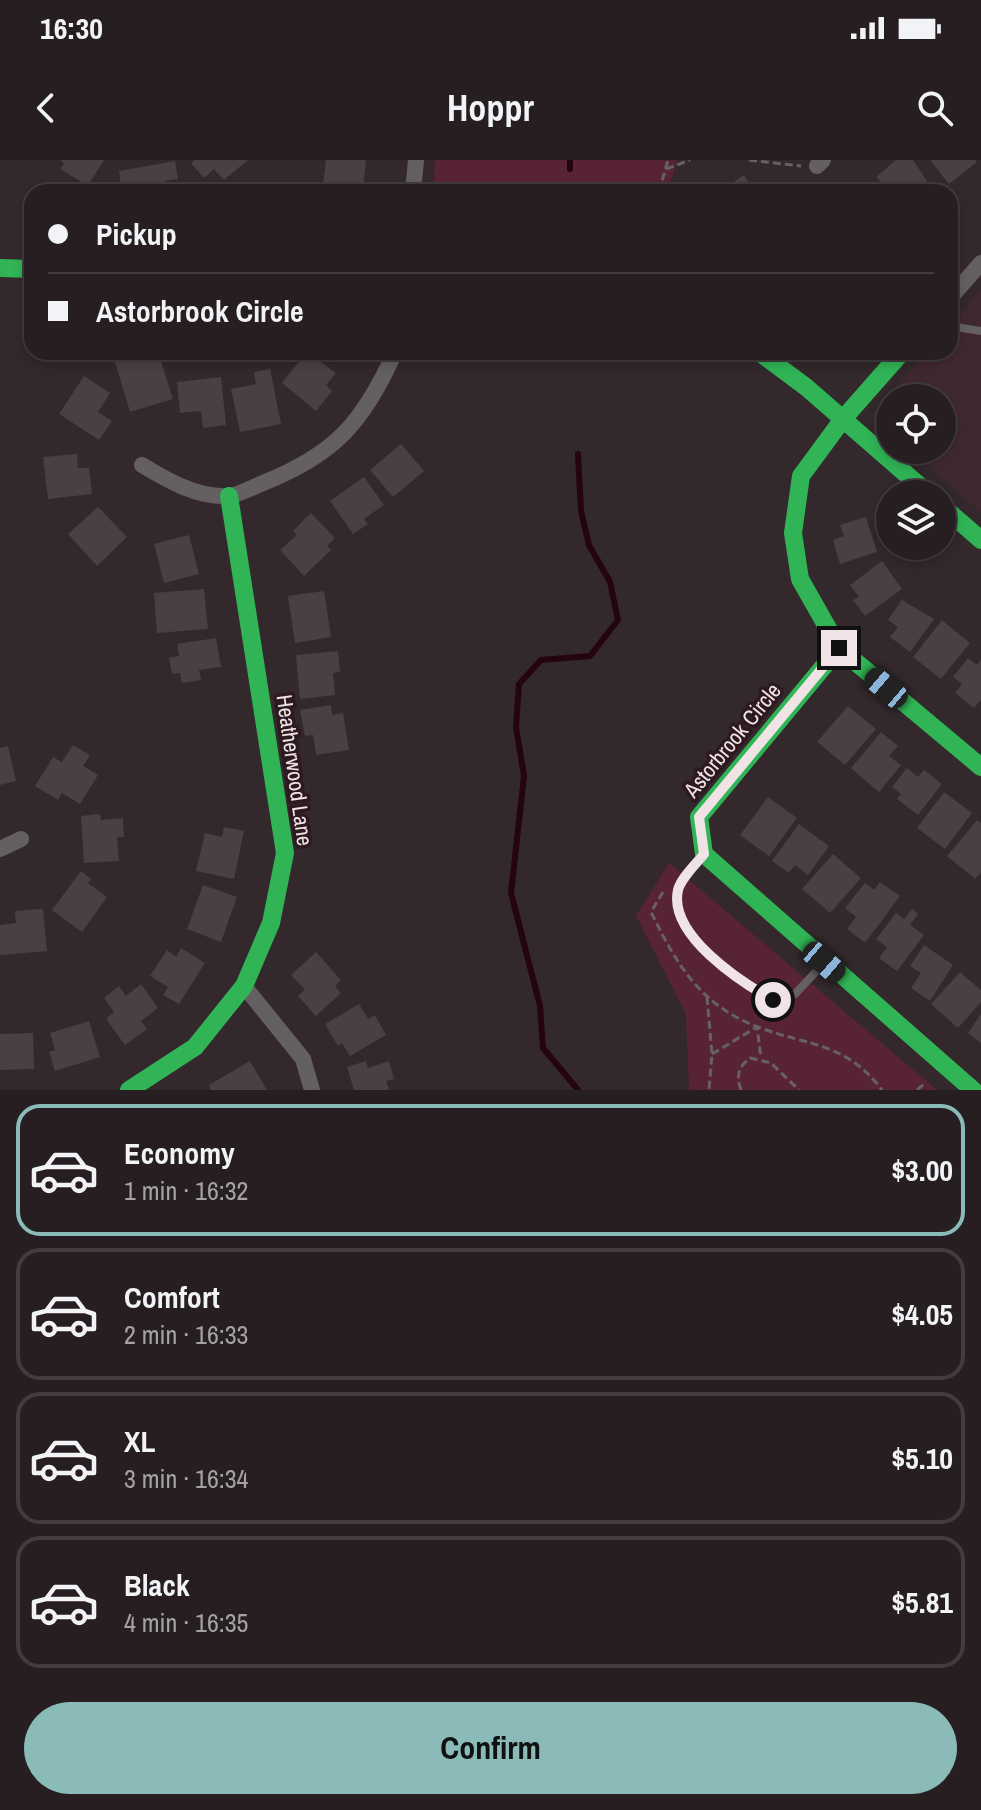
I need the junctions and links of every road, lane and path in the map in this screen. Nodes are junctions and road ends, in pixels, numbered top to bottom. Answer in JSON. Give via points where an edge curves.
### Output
{"nodes":[{"id":1,"x":416,"y":160,"type":"edge"},
{"id":2,"x":668,"y":160,"type":"edge"},
{"id":3,"x":690,"y":160,"type":"edge"},
{"id":4,"x":749,"y":160,"type":"edge"},
{"id":5,"x":820,"y":163,"type":"edge"},
{"id":6,"x":666,"y":169,"type":"junction"},
{"id":7,"x":414,"y":184,"type":"edge"},
{"id":8,"x":661,"y":184,"type":"edge"},
{"id":9,"x":981,"y":263,"type":"edge"},
{"id":10,"x":0,"y":268,"type":"edge"},
{"id":11,"x":24,"y":269,"type":"edge"},
{"id":12,"x":958,"y":289,"type":"edge"},
{"id":13,"x":958,"y":327,"type":"edge"},
{"id":14,"x":981,"y":331,"type":"edge"},
{"id":15,"x":391,"y":360,"type":"edge"},
{"id":16,"x":769,"y":360,"type":"edge"},
{"id":17,"x":895,"y":360,"type":"edge"},
{"id":18,"x":843,"y":419,"type":"junction"},
{"id":19,"x":142,"y":465,"type":"dead end"},
{"id":20,"x":913,"y":480,"type":"edge"},
{"id":21,"x":229,"y":496,"type":"junction"},
{"id":22,"x":956,"y":518,"type":"edge"},
{"id":23,"x":981,"y":540,"type":"edge"},
{"id":24,"x":839,"y":648,"type":"junction"},
{"id":25,"x":981,"y":767,"type":"edge"},
{"id":26,"x":21,"y":839,"type":"dead end"},
{"id":27,"x":0,"y":849,"type":"edge"},
{"id":28,"x":704,"y":854,"type":"junction"},
{"id":29,"x":824,"y":962,"type":"junction"},
{"id":30,"x":244,"y":986,"type":"junction"},
{"id":31,"x":707,"y":997,"type":"dead end"},
{"id":32,"x":712,"y":1054,"type":"junction"},
{"id":33,"x":761,"y":1059,"type":"junction"},
{"id":34,"x":924,"y":1084,"type":"dead end"},
{"id":35,"x":129,"y":1090,"type":"edge"},
{"id":36,"x":312,"y":1090,"type":"edge"},
{"id":37,"x":709,"y":1090,"type":"edge"},
{"id":38,"x":741,"y":1090,"type":"edge"},
{"id":39,"x":799,"y":1090,"type":"edge"},
{"id":40,"x":917,"y":1090,"type":"edge"},
{"id":41,"x":973,"y":1090,"type":"edge"}],
"edges":[{"from":1,"to":7,"type":"street"},
{"from":2,"to":6,"type":"path"},
{"from":3,"to":6,"type":"path"},
{"from":4,"to":5,"type":"path"},
{"from":6,"to":8,"type":"path"},
{"from":9,"to":12,"type":"street"},
{"from":10,"to":11,"type":"street"},
{"from":13,"to":14,"type":"lane"},
{"from":15,"to":21,"type":"street","via":[[374,398],[338,442],[299,469]]},
{"from":16,"to":18,"type":"street"},
{"from":17,"to":18,"type":"street"},
{"from":18,"to":20,"type":"street"},
{"from":18,"to":24,"type":"street","via":[[801,476],[793,533],[800,579]]},
{"from":19,"to":21,"type":"street","via":[[178,486]]},
{"from":21,"to":30,"type":"street","name":"Heatherwood Lane","via":[[285,853],[271,923]]},
{"from":22,"to":23,"type":"street"},
{"from":24,"to":25,"type":"street"},
{"from":24,"to":28,"type":"street","name":"Astorbrook Circle","via":[[699,817]]},
{"from":26,"to":27,"type":"street"},
{"from":28,"to":29,"type":"street"},
{"from":28,"to":29,"type":"lane","via":[[678,888],[678,908],[697,942],[735,978],[773,1000],[795,994]]},
{"from":29,"to":41,"type":"street"},
{"from":30,"to":35,"type":"street","name":"Heatherwood Lane","via":[[195,1047]]},
{"from":30,"to":36,"type":"street","via":[[303,1059]]},
{"from":31,"to":32,"type":"path"},
{"from":32,"to":33,"type":"path","via":[[757,1027]]},
{"from":32,"to":37,"type":"path"},
{"from":33,"to":38,"type":"path","via":[[750,1058],[741,1065]]},
{"from":33,"to":39,"type":"path"},
{"from":34,"to":40,"type":"path"}]}
